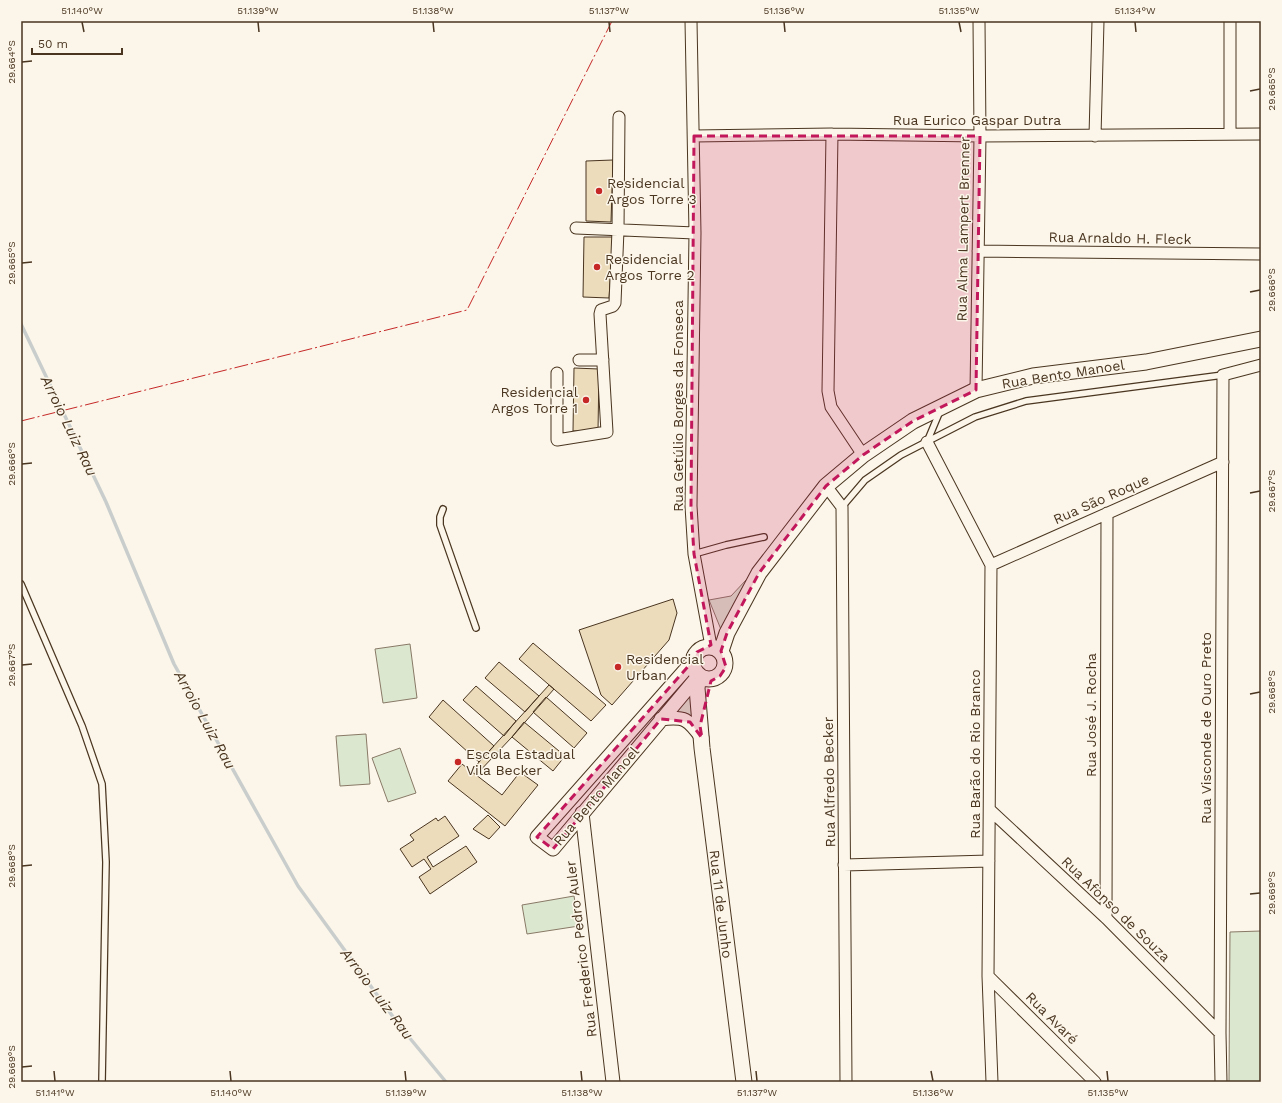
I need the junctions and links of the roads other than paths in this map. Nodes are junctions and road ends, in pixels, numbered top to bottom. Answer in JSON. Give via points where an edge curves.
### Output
{"nodes":[{"id":1,"x":691,"y":21,"type":"edge"},
{"id":2,"x":979,"y":21,"type":"edge"},
{"id":3,"x":1098,"y":21,"type":"edge"},
{"id":4,"x":1230,"y":21,"type":"edge"},
{"id":5,"x":619,"y":117,"type":"dead end"},
{"id":6,"x":1230,"y":133,"type":"junction"},
{"id":7,"x":832,"y":134,"type":"junction"},
{"id":8,"x":1261,"y":134,"type":"edge"},
{"id":9,"x":694,"y":136,"type":"junction"},
{"id":10,"x":980,"y":136,"type":"junction"},
{"id":11,"x":1095,"y":136,"type":"junction"},
{"id":12,"x":576,"y":228,"type":"dead end"},
{"id":13,"x":618,"y":230,"type":"junction"},
{"id":14,"x":694,"y":233,"type":"junction"},
{"id":15,"x":978,"y":251,"type":"junction"},
{"id":16,"x":1261,"y":254,"type":"edge"},
{"id":17,"x":1261,"y":339,"type":"edge"},
{"id":18,"x":579,"y":360,"type":"dead end"},
{"id":19,"x":603,"y":360,"type":"junction"},
{"id":20,"x":1261,"y":365,"type":"edge"},
{"id":21,"x":556,"y":374,"type":"dead end"},
{"id":22,"x":1223,"y":375,"type":"junction"},
{"id":23,"x":976,"y":390,"type":"junction"},
{"id":24,"x":941,"y":407,"type":"junction"},
{"id":25,"x":927,"y":442,"type":"junction"},
{"id":26,"x":863,"y":455,"type":"junction"},
{"id":27,"x":1223,"y":462,"type":"junction"},
{"id":28,"x":826,"y":486,"type":"junction"},
{"id":29,"x":842,"y":507,"type":"junction"},
{"id":30,"x":443,"y":509,"type":"dead end"},
{"id":31,"x":1107,"y":513,"type":"junction"},
{"id":32,"x":764,"y":537,"type":"dead end"},
{"id":33,"x":694,"y":554,"type":"junction"},
{"id":34,"x":991,"y":565,"type":"junction"},
{"id":35,"x":21,"y":584,"type":"edge"},
{"id":36,"x":476,"y":628,"type":"dead end"},
{"id":37,"x":716,"y":649,"type":"junction"},
{"id":38,"x":693,"y":661,"type":"junction"},
{"id":39,"x":705,"y":677,"type":"junction"},
{"id":40,"x":661,"y":719,"type":"junction"},
{"id":41,"x":701,"y":732,"type":"junction"},
{"id":42,"x":990,"y":810,"type":"junction"},
{"id":43,"x":582,"y":813,"type":"junction"},
{"id":44,"x":989,"y":861,"type":"junction"},
{"id":45,"x":844,"y":866,"type":"junction"},
{"id":46,"x":1106,"y":918,"type":"junction"},
{"id":47,"x":988,"y":976,"type":"junction"},
{"id":48,"x":1220,"y":1032,"type":"junction"},
{"id":49,"x":102,"y":1082,"type":"edge"},
{"id":50,"x":613,"y":1082,"type":"edge"},
{"id":51,"x":744,"y":1082,"type":"edge"},
{"id":52,"x":846,"y":1082,"type":"edge"},
{"id":53,"x":992,"y":1082,"type":"edge"},
{"id":54,"x":1095,"y":1082,"type":"edge"},
{"id":55,"x":1221,"y":1082,"type":"edge"}],
"edges":[{"from":1,"to":9,"type":"street","name":"Rua Getúlio Borges da Fonseca"},
{"from":2,"to":10,"type":"street","name":"Rua Alma Lampert Brenner"},
{"from":3,"to":11,"type":"street"},
{"from":4,"to":6,"type":"street"},
{"from":5,"to":13,"type":"street"},
{"from":6,"to":8,"type":"street","name":"Rua Eurico Gaspar Dutra"},
{"from":6,"to":11,"type":"street","name":"Rua Eurico Gaspar Dutra"},
{"from":7,"to":9,"type":"street","name":"Rua Eurico Gaspar Dutra"},
{"from":7,"to":10,"type":"street","name":"Rua Eurico Gaspar Dutra"},
{"from":7,"to":26,"type":"street","via":[[828,391],[831,407]]},
{"from":9,"to":14,"type":"street","name":"Rua Getúlio Borges da Fonseca"},
{"from":10,"to":11,"type":"street","name":"Rua Eurico Gaspar Dutra"},
{"from":10,"to":15,"type":"street","name":"Rua Alma Lampert Brenner"},
{"from":12,"to":13,"type":"street"},
{"from":13,"to":14,"type":"street"},
{"from":13,"to":19,"type":"street","via":[[615,303],[601,310]]},
{"from":14,"to":33,"type":"street","name":"Rua Getúlio Borges da Fonseca","via":[[690,506]]},
{"from":15,"to":16,"type":"street","name":"Rua Arnaldo H. Fleck"},
{"from":15,"to":23,"type":"street","name":"Rua Alma Lampert Brenner"},
{"from":17,"to":23,"type":"main road","name":"Rua Bento Manoel","via":[[1146,362],[1033,376]]},
{"from":18,"to":19,"type":"street"},
{"from":19,"to":21,"type":"street","via":[[607,432],[557,440]]},
{"from":20,"to":22,"type":"street"},
{"from":22,"to":25,"type":"lane","via":[[1026,401],[975,417]]},
{"from":22,"to":27,"type":"street","name":"Rua Visconde de Ouro Preto"},
{"from":23,"to":24,"type":"main road","name":"Rua Bento Manoel"},
{"from":24,"to":25,"type":"lane"},
{"from":24,"to":26,"type":"main road","name":"Rua Bento Manoel","via":[[913,421]]},
{"from":25,"to":29,"type":"lane","via":[[901,454],[865,480]]},
{"from":25,"to":34,"type":"street","name":"Rua Barão do Rio Branco"},
{"from":26,"to":28,"type":"main road","name":"Rua Bento Manoel"},
{"from":27,"to":31,"type":"street","name":"Rua São Roque"},
{"from":27,"to":48,"type":"street","name":"Rua Visconde de Ouro Preto"},
{"from":28,"to":29,"type":"street"},
{"from":28,"to":37,"type":"main road","name":"Rua Bento Manoel","via":[[759,573]]},
{"from":29,"to":45,"type":"street","name":"Rua Alfredo Becker"},
{"from":30,"to":36,"type":"lane","via":[[440,525]]},
{"from":31,"to":34,"type":"street","name":"Rua São Roque"},
{"from":31,"to":46,"type":"street","name":"Rua José J. Rocha"},
{"from":32,"to":33,"type":"lane","via":[[726,544]]},
{"from":33,"to":37,"type":"street","name":"Rua Getúlio Borges da Fonseca"},
{"from":34,"to":42,"type":"street","name":"Rua Barão do Rio Branco"},
{"from":35,"to":49,"type":"lane","via":[[82,726],[102,784],[106,862]]},
{"from":37,"to":38,"type":"main road","via":[[701,648]]},
{"from":37,"to":39,"type":"main road","via":[[724,656],[726,667],[720,676]]},
{"from":38,"to":39,"type":"main road","via":[[693,666]]},
{"from":38,"to":43,"type":"street","name":"Rua Bento Manoel","via":[[537,836],[553,849]]},
{"from":39,"to":40,"type":"street","name":"Rua Bento Manoel"},
{"from":39,"to":41,"type":"main road","name":"Rua 11 de Junho","via":[[697,688]]},
{"from":40,"to":41,"type":"street","via":[[682,719],[690,722]]},
{"from":40,"to":43,"type":"street","name":"Rua Bento Manoel"},
{"from":41,"to":51,"type":"main road","name":"Rua 11 de Junho"},
{"from":42,"to":44,"type":"street","name":"Rua Barão do Rio Branco"},
{"from":42,"to":46,"type":"street","name":"Rua Afonso de Souza"},
{"from":43,"to":50,"type":"street","name":"Rua Frederico Pedro Auler"},
{"from":44,"to":45,"type":"street"},
{"from":44,"to":47,"type":"street","name":"Rua Barão do Rio Branco"},
{"from":45,"to":52,"type":"street","name":"Rua Alfredo Becker"},
{"from":46,"to":48,"type":"street","name":"Rua Afonso de Souza"},
{"from":47,"to":53,"type":"street","name":"Rua Barão do Rio Branco"},
{"from":47,"to":54,"type":"street","name":"Rua Avaré"},
{"from":48,"to":55,"type":"street","name":"Rua Visconde de Ouro Preto"}]}
